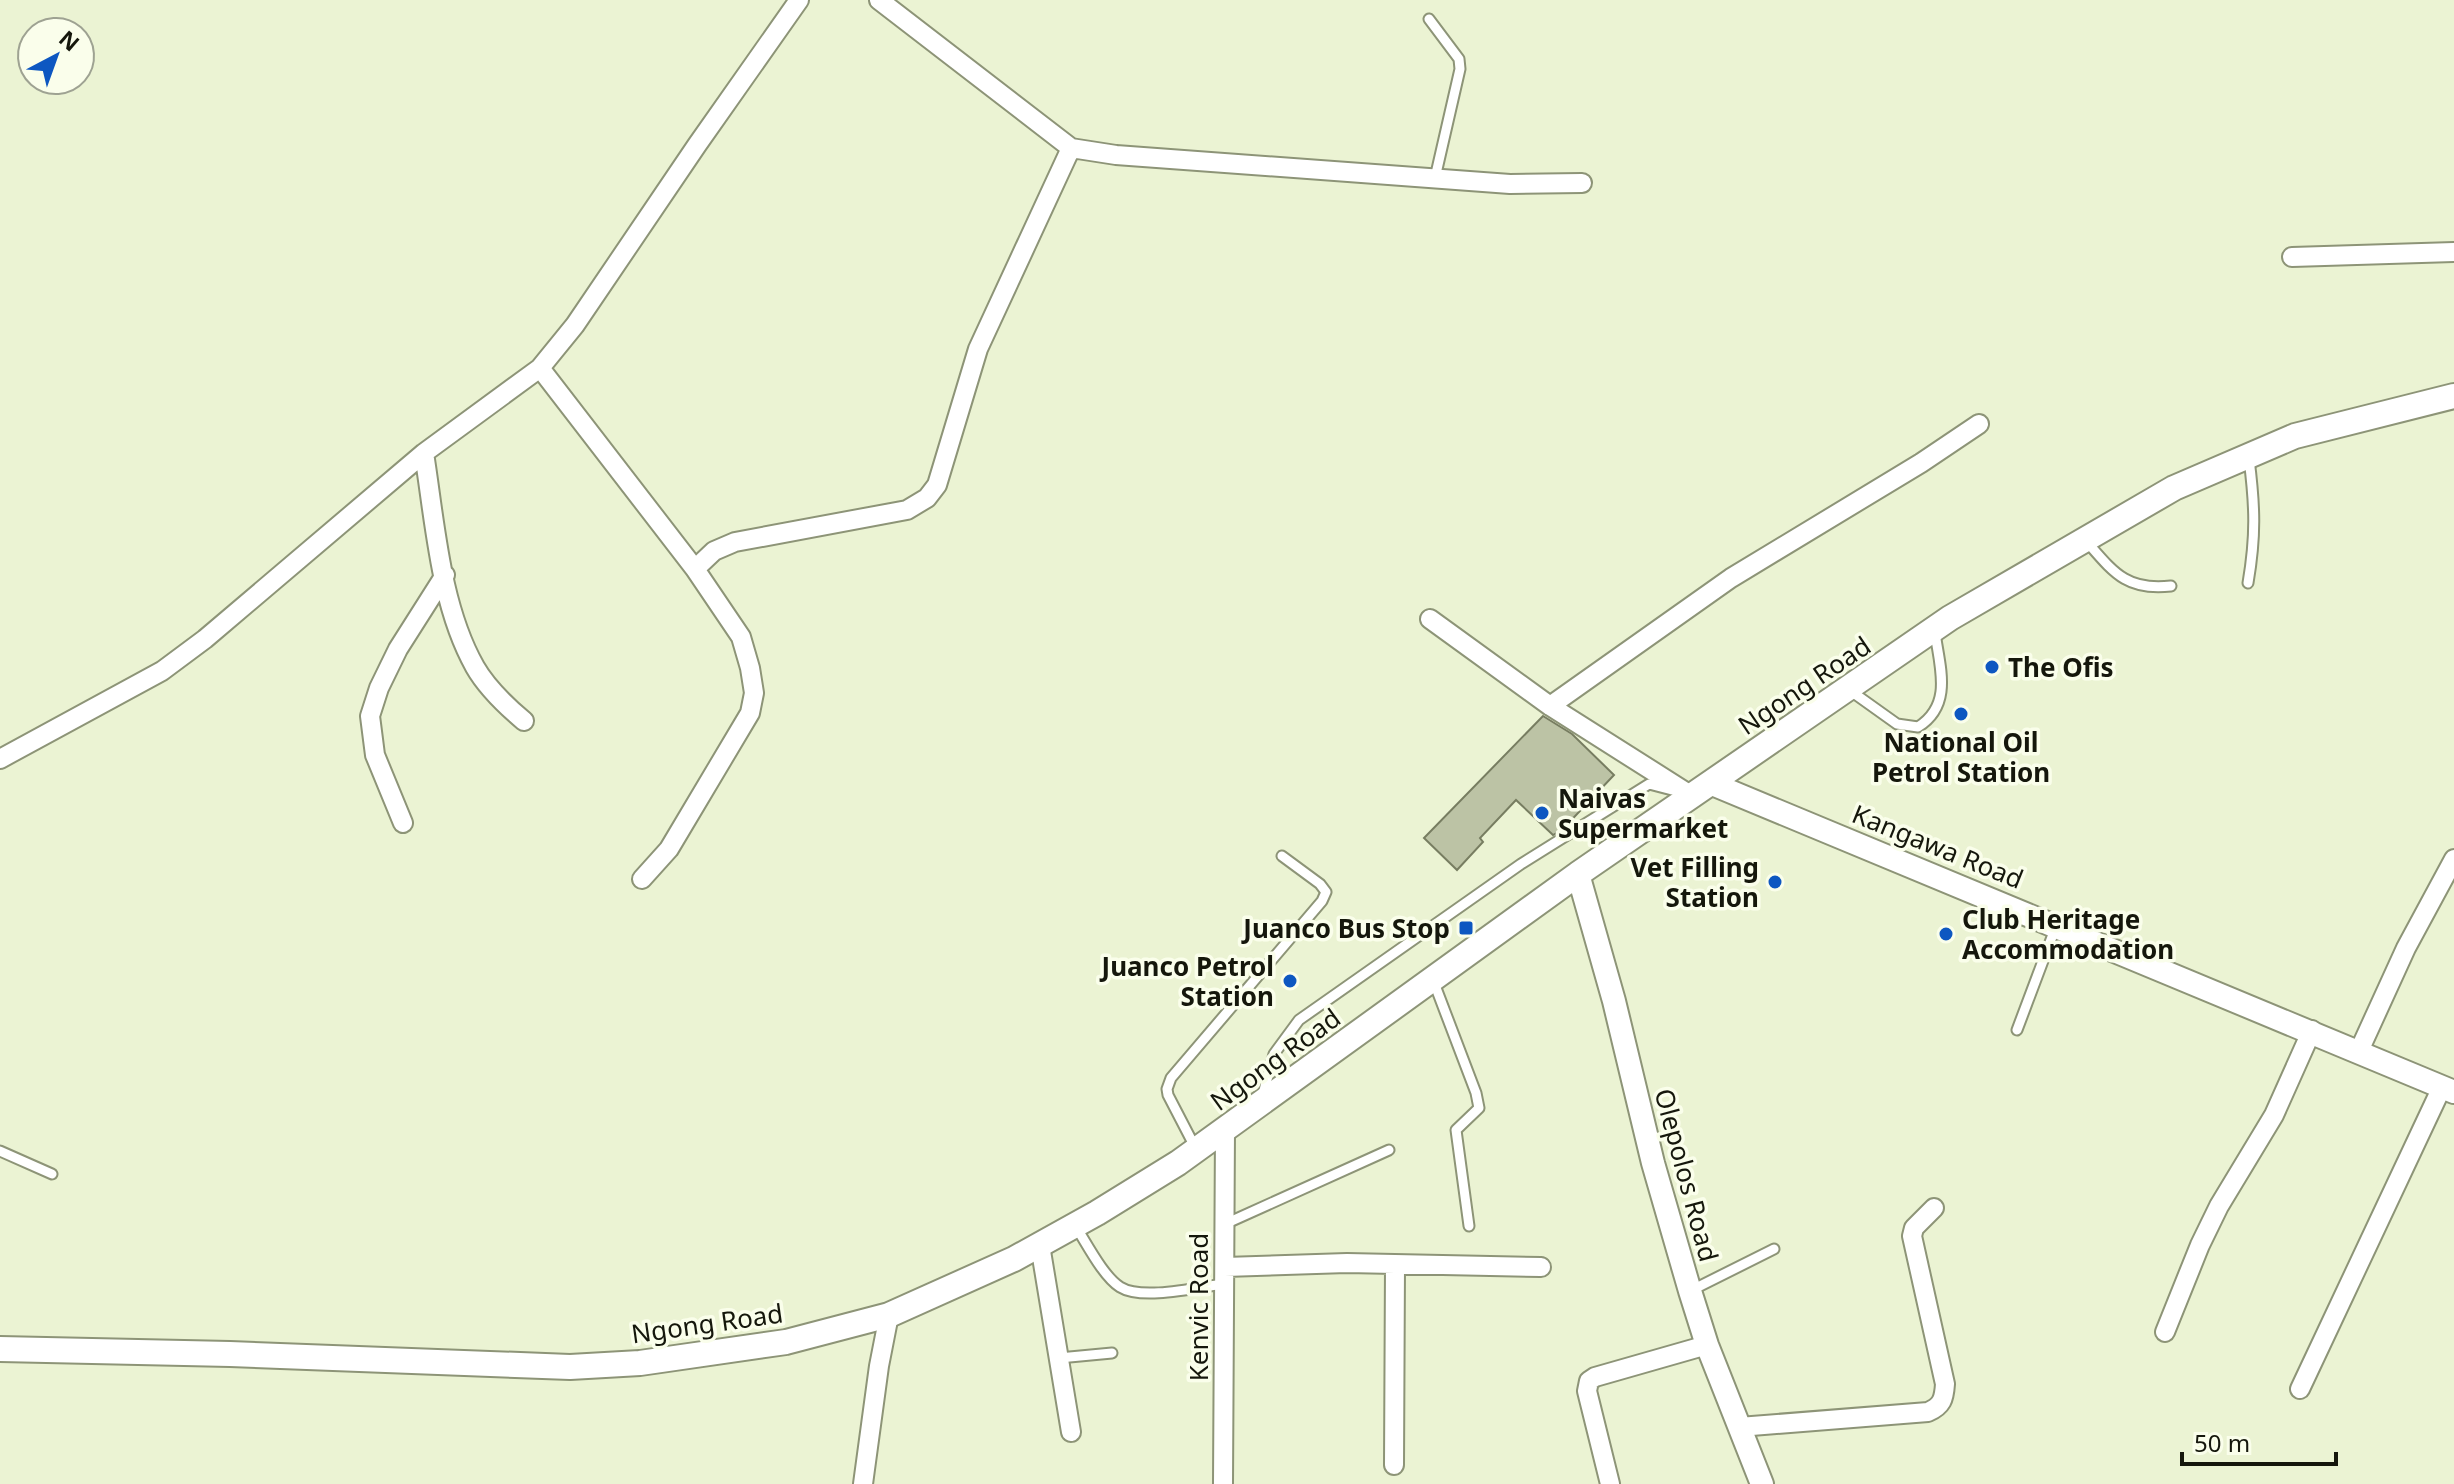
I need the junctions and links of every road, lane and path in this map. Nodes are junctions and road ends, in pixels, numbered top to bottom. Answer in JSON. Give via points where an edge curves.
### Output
{"nodes":[{"id":1,"x":799,"y":0,"type":"edge"},
{"id":2,"x":879,"y":0,"type":"edge"},
{"id":3,"x":1429,"y":19,"type":"dead end"},
{"id":4,"x":1071,"y":148,"type":"junction"},
{"id":5,"x":1435,"y":178,"type":"junction"},
{"id":6,"x":1582,"y":183,"type":"dead end"},
{"id":7,"x":2454,"y":252,"type":"edge"},
{"id":8,"x":2292,"y":257,"type":"dead end"},
{"id":9,"x":540,"y":368,"type":"junction"},
{"id":10,"x":2454,"y":396,"type":"edge"},
{"id":11,"x":1979,"y":424,"type":"dead end"},
{"id":12,"x":424,"y":453,"type":"junction"},
{"id":13,"x":2249,"y":456,"type":"junction"},
{"id":14,"x":2085,"y":539,"type":"junction"},
{"id":15,"x":695,"y":569,"type":"junction"},
{"id":16,"x":445,"y":575,"type":"junction"},
{"id":17,"x":2248,"y":583,"type":"dead end"},
{"id":18,"x":2171,"y":586,"type":"dead end"},
{"id":19,"x":1430,"y":619,"type":"dead end"},
{"id":20,"x":1934,"y":630,"type":"junction"},
{"id":21,"x":1848,"y":689,"type":"junction"},
{"id":22,"x":1550,"y":706,"type":"junction"},
{"id":23,"x":524,"y":721,"type":"dead end"},
{"id":24,"x":0,"y":759,"type":"edge"},
{"id":25,"x":1701,"y":789,"type":"junction"},
{"id":26,"x":403,"y":823,"type":"dead end"},
{"id":27,"x":1282,"y":856,"type":"dead end"},
{"id":28,"x":2454,"y":859,"type":"edge"},
{"id":29,"x":1578,"y":874,"type":"junction"},
{"id":30,"x":642,"y":879,"type":"dead end"},
{"id":31,"x":2057,"y":925,"type":"junction"},
{"id":32,"x":1433,"y":980,"type":"junction"},
{"id":33,"x":2017,"y":1030,"type":"dead end"},
{"id":34,"x":2312,"y":1030,"type":"junction"},
{"id":35,"x":2359,"y":1051,"type":"junction"},
{"id":36,"x":2448,"y":1089,"type":"edge"},
{"id":37,"x":1260,"y":1105,"type":"junction"},
{"id":38,"x":1225,"y":1130,"type":"junction"},
{"id":39,"x":1197,"y":1150,"type":"junction"},
{"id":40,"x":1389,"y":1150,"type":"dead end"},
{"id":41,"x":0,"y":1151,"type":"edge"},
{"id":42,"x":52,"y":1174,"type":"dead end"},
{"id":43,"x":1934,"y":1208,"type":"dead end"},
{"id":44,"x":1225,"y":1224,"type":"junction"},
{"id":45,"x":1075,"y":1226,"type":"junction"},
{"id":46,"x":1469,"y":1226,"type":"dead end"},
{"id":47,"x":1040,"y":1245,"type":"junction"},
{"id":48,"x":1774,"y":1249,"type":"dead end"},
{"id":49,"x":1395,"y":1266,"type":"junction"},
{"id":50,"x":1541,"y":1267,"type":"dead end"},
{"id":51,"x":1224,"y":1275,"type":"junction"},
{"id":52,"x":1690,"y":1291,"type":"junction"},
{"id":53,"x":889,"y":1315,"type":"junction"},
{"id":54,"x":2165,"y":1332,"type":"dead end"},
{"id":55,"x":1707,"y":1345,"type":"junction"},
{"id":56,"x":0,"y":1349,"type":"edge"},
{"id":57,"x":1112,"y":1353,"type":"dead end"},
{"id":58,"x":1059,"y":1358,"type":"junction"},
{"id":59,"x":2300,"y":1389,"type":"dead end"},
{"id":60,"x":1739,"y":1427,"type":"junction"},
{"id":61,"x":1071,"y":1432,"type":"dead end"},
{"id":62,"x":1394,"y":1465,"type":"dead end"},
{"id":63,"x":863,"y":1484,"type":"edge"},
{"id":64,"x":1223,"y":1484,"type":"edge"},
{"id":65,"x":1610,"y":1484,"type":"edge"},
{"id":66,"x":1762,"y":1484,"type":"edge"}],
"edges":[{"from":1,"to":9,"type":"street"},
{"from":2,"to":4,"type":"street"},
{"from":3,"to":5,"type":"lane","via":[[1459,59],[1460,69]]},
{"from":4,"to":5,"type":"street"},
{"from":4,"to":15,"type":"street","via":[[978,349],[943,470],[927,498],[907,510],[735,542],[714,551]]},
{"from":5,"to":6,"type":"street"},
{"from":7,"to":8,"type":"street"},
{"from":9,"to":12,"type":"street"},
{"from":9,"to":15,"type":"street"},
{"from":10,"to":13,"type":"main road","name":"Ngong Road","via":[[2295,436]]},
{"from":11,"to":22,"type":"street","via":[[1731,578]]},
{"from":12,"to":16,"type":"street"},
{"from":12,"to":24,"type":"street","via":[[162,671]]},
{"from":13,"to":14,"type":"main road","name":"Ngong Road","via":[[2174,488]]},
{"from":13,"to":17,"type":"lane","via":[[2255,544]]},
{"from":14,"to":18,"type":"lane","via":[[2115,574],[2136,585]]},
{"from":14,"to":20,"type":"main road","name":"Ngong Road"},
{"from":15,"to":30,"type":"street","via":[[741,637],[754,693],[750,713],[730,750],[669,849]]},
{"from":16,"to":23,"type":"street","via":[[452,614],[475,667],[501,702]]},
{"from":16,"to":26,"type":"street","via":[[398,649],[370,716],[375,755]]},
{"from":19,"to":22,"type":"street"},
{"from":20,"to":21,"type":"main road","name":"Ngong Road"},
{"from":20,"to":21,"type":"lane","via":[[1942,681],[1932,718],[1918,727],[1897,724]]},
{"from":21,"to":25,"type":"main road","name":"Ngong Road"},
{"from":22,"to":25,"type":"street"},
{"from":25,"to":29,"type":"main road","name":"Ngong Road"},
{"from":25,"to":31,"type":"street","name":"Kangawa Road"},
{"from":25,"to":37,"type":"lane","via":[[1649,784],[1521,864],[1299,1020],[1274,1054]]},
{"from":27,"to":39,"type":"lane","via":[[1326,892],[1171,1078],[1168,1095]]},
{"from":28,"to":35,"type":"street"},
{"from":29,"to":32,"type":"main road","name":"Ngong Road"},
{"from":29,"to":52,"type":"street","name":"Olepolos Road"},
{"from":31,"to":33,"type":"lane"},
{"from":31,"to":34,"type":"street","name":"Kangawa Road"},
{"from":32,"to":37,"type":"main road","name":"Ngong Road"},
{"from":32,"to":46,"type":"lane","via":[[1479,1108],[1456,1130]]},
{"from":34,"to":35,"type":"street","name":"Kangawa Road"},
{"from":34,"to":54,"type":"street","via":[[2274,1115],[2206,1232]]},
{"from":35,"to":36,"type":"street","name":"Kangawa Road"},
{"from":36,"to":59,"type":"street"},
{"from":37,"to":38,"type":"main road","name":"Ngong Road"},
{"from":38,"to":39,"type":"main road","name":"Ngong Road"},
{"from":38,"to":44,"type":"street","name":"Kenvic Road"},
{"from":39,"to":45,"type":"main road","name":"Ngong Road"},
{"from":40,"to":44,"type":"lane"},
{"from":41,"to":42,"type":"lane"},
{"from":43,"to":60,"type":"street","via":[[1912,1236],[1945,1384],[1938,1408]]},
{"from":44,"to":51,"type":"street","name":"Kenvic Road"},
{"from":45,"to":47,"type":"main road","name":"Ngong Road"},
{"from":45,"to":51,"type":"lane","via":[[1111,1280],[1128,1291],[1151,1293]]},
{"from":47,"to":53,"type":"main road","name":"Ngong Road"},
{"from":47,"to":58,"type":"street"},
{"from":48,"to":52,"type":"lane"},
{"from":49,"to":50,"type":"street"},
{"from":49,"to":51,"type":"street","via":[[1347,1263]]},
{"from":49,"to":62,"type":"street"},
{"from":51,"to":64,"type":"street","name":"Kenvic Road"},
{"from":52,"to":55,"type":"street","name":"Olepolos Road"},
{"from":53,"to":56,"type":"main road","name":"Ngong Road","via":[[786,1342],[640,1363],[570,1367]]},
{"from":53,"to":63,"type":"street"},
{"from":55,"to":60,"type":"street","name":"Olepolos Road"},
{"from":55,"to":65,"type":"street","via":[[1589,1381]]},
{"from":57,"to":58,"type":"lane"},
{"from":58,"to":61,"type":"street"},
{"from":60,"to":66,"type":"street","name":"Olepolos Road"}]}
